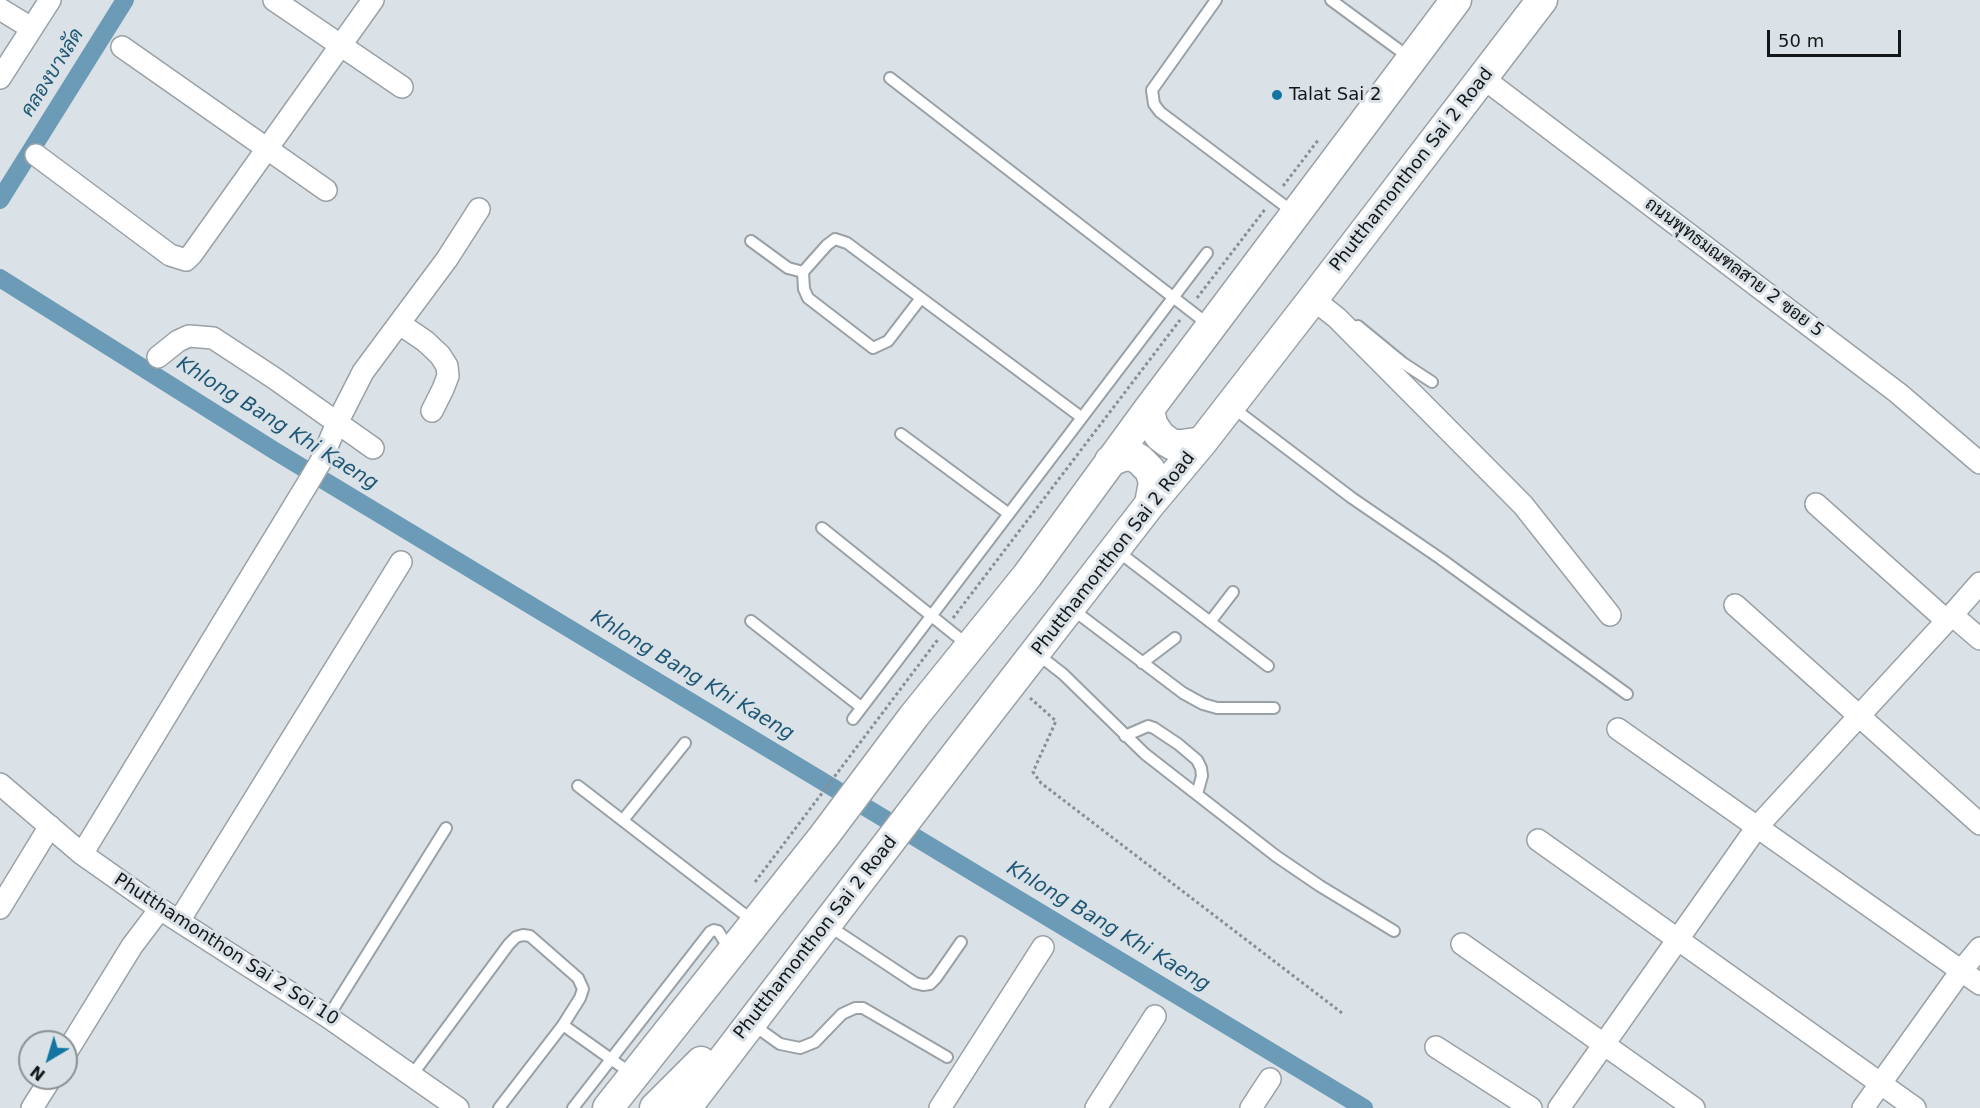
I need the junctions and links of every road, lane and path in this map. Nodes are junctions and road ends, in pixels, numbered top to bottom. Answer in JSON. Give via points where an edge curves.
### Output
{"nodes":[{"id":1,"x":50,"y":0,"type":"edge"},
{"id":2,"x":274,"y":0,"type":"edge"},
{"id":3,"x":373,"y":0,"type":"edge"},
{"id":4,"x":1216,"y":0,"type":"edge"},
{"id":5,"x":1330,"y":0,"type":"edge"},
{"id":6,"x":1456,"y":0,"type":"edge"},
{"id":7,"x":1542,"y":0,"type":"edge"},
{"id":8,"x":0,"y":9,"type":"edge"},
{"id":9,"x":31,"y":28,"type":"junction"},
{"id":10,"x":341,"y":45,"type":"junction"},
{"id":11,"x":122,"y":47,"type":"dead end"},
{"id":12,"x":1411,"y":58,"type":"junction"},
{"id":13,"x":0,"y":78,"type":"edge"},
{"id":14,"x":890,"y":78,"type":"dead end"},
{"id":15,"x":1483,"y":78,"type":"junction"},
{"id":16,"x":402,"y":87,"type":"dead end"},
{"id":17,"x":1323,"y":135,"type":"dead end"},
{"id":18,"x":267,"y":148,"type":"junction"},
{"id":19,"x":36,"y":155,"type":"dead end"},
{"id":20,"x":326,"y":190,"type":"dead end"},
{"id":21,"x":1285,"y":206,"type":"junction"},
{"id":22,"x":479,"y":209,"type":"dead end"},
{"id":23,"x":752,"y":241,"type":"dead end"},
{"id":24,"x":1207,"y":253,"type":"dead end"},
{"id":25,"x":802,"y":272,"type":"junction"},
{"id":26,"x":1315,"y":296,"type":"junction"},
{"id":27,"x":1172,"y":297,"type":"junction"},
{"id":28,"x":921,"y":298,"type":"junction"},
{"id":29,"x":1201,"y":318,"type":"junction"},
{"id":30,"x":400,"y":324,"type":"junction"},
{"id":31,"x":158,"y":357,"type":"dead end"},
{"id":32,"x":1432,"y":382,"type":"dead end"},
{"id":33,"x":1229,"y":405,"type":"junction"},
{"id":34,"x":1149,"y":409,"type":"junction"},
{"id":35,"x":432,"y":411,"type":"dead end"},
{"id":36,"x":1082,"y":417,"type":"junction"},
{"id":37,"x":337,"y":423,"type":"junction"},
{"id":38,"x":902,"y":434,"type":"dead end"},
{"id":39,"x":1202,"y":442,"type":"junction"},
{"id":40,"x":373,"y":448,"type":"dead end"},
{"id":41,"x":1110,"y":461,"type":"junction"},
{"id":42,"x":1980,"y":463,"type":"edge"},
{"id":43,"x":1150,"y":504,"type":"junction"},
{"id":44,"x":1816,"y":504,"type":"dead end"},
{"id":45,"x":1009,"y":514,"type":"junction"},
{"id":46,"x":822,"y":528,"type":"dead end"},
{"id":47,"x":1116,"y":549,"type":"junction"},
{"id":48,"x":401,"y":562,"type":"dead end"},
{"id":49,"x":1980,"y":583,"type":"edge"},
{"id":50,"x":1233,"y":592,"type":"dead end"},
{"id":51,"x":1735,"y":605,"type":"dead end"},
{"id":52,"x":1071,"y":608,"type":"junction"},
{"id":53,"x":1610,"y":615,"type":"dead end"},
{"id":54,"x":931,"y":616,"type":"junction"},
{"id":55,"x":1950,"y":618,"type":"junction"},
{"id":56,"x":751,"y":621,"type":"dead end"},
{"id":57,"x":1209,"y":622,"type":"junction"},
{"id":58,"x":945,"y":629,"type":"junction"},
{"id":59,"x":1175,"y":638,"type":"dead end"},
{"id":60,"x":1980,"y":639,"type":"edge"},
{"id":61,"x":970,"y":647,"type":"junction"},
{"id":62,"x":1036,"y":653,"type":"junction"},
{"id":63,"x":1142,"y":663,"type":"junction"},
{"id":64,"x":1268,"y":666,"type":"dead end"},
{"id":65,"x":1012,"y":682,"type":"junction"},
{"id":66,"x":1627,"y":694,"type":"dead end"},
{"id":67,"x":861,"y":707,"type":"junction"},
{"id":68,"x":903,"y":708,"type":"junction"},
{"id":69,"x":1274,"y":708,"type":"dead end"},
{"id":70,"x":1859,"y":716,"type":"junction"},
{"id":71,"x":853,"y":719,"type":"dead end"},
{"id":72,"x":1618,"y":729,"type":"dead end"},
{"id":73,"x":1125,"y":736,"type":"junction"},
{"id":74,"x":685,"y":743,"type":"dead end"},
{"id":75,"x":0,"y":784,"type":"edge"},
{"id":76,"x":578,"y":786,"type":"dead end"},
{"id":77,"x":1197,"y":794,"type":"junction"},
{"id":78,"x":623,"y":820,"type":"junction"},
{"id":79,"x":1980,"y":824,"type":"edge"},
{"id":80,"x":50,"y":826,"type":"junction"},
{"id":81,"x":1757,"y":827,"type":"junction"},
{"id":82,"x":446,"y":828,"type":"dead end"},
{"id":83,"x":793,"y":832,"type":"dead end"},
{"id":84,"x":1538,"y":840,"type":"dead end"},
{"id":85,"x":82,"y":855,"type":"junction"},
{"id":86,"x":0,"y":908,"type":"edge"},
{"id":87,"x":160,"y":909,"type":"junction"},
{"id":88,"x":179,"y":921,"type":"junction"},
{"id":89,"x":755,"y":923,"type":"junction"},
{"id":90,"x":827,"y":924,"type":"junction"},
{"id":91,"x":1394,"y":931,"type":"dead end"},
{"id":92,"x":1678,"y":939,"type":"junction"},
{"id":93,"x":961,"y":942,"type":"dead end"},
{"id":94,"x":1462,"y":945,"type":"dead end"},
{"id":95,"x":1043,"y":947,"type":"dead end"},
{"id":96,"x":1980,"y":948,"type":"edge"},
{"id":97,"x":1961,"y":970,"type":"junction"},
{"id":98,"x":790,"y":972,"type":"junction"},
{"id":99,"x":1980,"y":984,"type":"edge"},
{"id":100,"x":1342,"y":1013,"type":"dead end"},
{"id":101,"x":1155,"y":1016,"type":"dead end"},
{"id":102,"x":328,"y":1017,"type":"junction"},
{"id":103,"x":751,"y":1023,"type":"junction"},
{"id":104,"x":563,"y":1025,"type":"junction"},
{"id":105,"x":78,"y":1034,"type":"edge"},
{"id":106,"x":1603,"y":1044,"type":"junction"},
{"id":107,"x":1436,"y":1047,"type":"dead end"},
{"id":108,"x":947,"y":1057,"type":"dead end"},
{"id":109,"x":622,"y":1067,"type":"junction"},
{"id":110,"x":412,"y":1075,"type":"junction"},
{"id":111,"x":1270,"y":1079,"type":"dead end"},
{"id":112,"x":1880,"y":1084,"type":"junction"},
{"id":113,"x":43,"y":1090,"type":"edge"},
{"id":114,"x":32,"y":1108,"type":"edge"},
{"id":115,"x":458,"y":1108,"type":"edge"},
{"id":116,"x":499,"y":1108,"type":"edge"},
{"id":117,"x":573,"y":1108,"type":"edge"},
{"id":118,"x":608,"y":1108,"type":"edge"},
{"id":119,"x":655,"y":1108,"type":"edge"},
{"id":120,"x":686,"y":1108,"type":"edge"},
{"id":121,"x":940,"y":1108,"type":"edge"},
{"id":122,"x":1096,"y":1108,"type":"edge"},
{"id":123,"x":1251,"y":1108,"type":"edge"},
{"id":124,"x":1532,"y":1108,"type":"edge"},
{"id":125,"x":1559,"y":1108,"type":"edge"},
{"id":126,"x":1694,"y":1108,"type":"edge"},
{"id":127,"x":1863,"y":1108,"type":"edge"},
{"id":128,"x":1915,"y":1108,"type":"edge"}],
"edges":[{"from":1,"to":9,"type":"street"},
{"from":2,"to":10,"type":"street"},
{"from":3,"to":10,"type":"street"},
{"from":4,"to":21,"type":"lane","via":[[1152,90],[1154,104]]},
{"from":5,"to":12,"type":"lane"},
{"from":6,"to":12,"type":"main road"},
{"from":7,"to":15,"type":"main road","name":"Phutthamonthon Sai 2 Road"},
{"from":8,"to":9,"type":"street"},
{"from":9,"to":13,"type":"street"},
{"from":10,"to":16,"type":"street"},
{"from":10,"to":18,"type":"street"},
{"from":11,"to":18,"type":"street"},
{"from":12,"to":21,"type":"main road"},
{"from":14,"to":27,"type":"lane"},
{"from":15,"to":26,"type":"main road","name":"Phutthamonthon Sai 2 Road"},
{"from":15,"to":42,"type":"street","name":"ถนนพุทธมณฑลสาย 2 ซอย 5","via":[[1898,393]]},
{"from":17,"to":21,"type":"path"},
{"from":18,"to":19,"type":"street","via":[[186,260],[170,255]]},
{"from":18,"to":20,"type":"street"},
{"from":21,"to":29,"type":"main road"},
{"from":21,"to":29,"type":"path"},
{"from":22,"to":30,"type":"street"},
{"from":23,"to":25,"type":"lane","via":[[788,268]]},
{"from":24,"to":27,"type":"lane"},
{"from":25,"to":28,"type":"lane","via":[[835,239],[848,243]]},
{"from":25,"to":28,"type":"lane","via":[[808,298],[873,348],[888,341]]},
{"from":26,"to":32,"type":"lane"},
{"from":26,"to":33,"type":"main road","name":"Phutthamonthon Sai 2 Road"},
{"from":26,"to":53,"type":"street","via":[[1523,505]]},
{"from":27,"to":29,"type":"lane"},
{"from":27,"to":36,"type":"lane"},
{"from":28,"to":36,"type":"lane"},
{"from":29,"to":34,"type":"main road"},
{"from":29,"to":58,"type":"path"},
{"from":30,"to":35,"type":"street","via":[[426,341],[447,366],[448,376]]},
{"from":30,"to":37,"type":"street","via":[[363,372]]},
{"from":31,"to":37,"type":"street","via":[[189,336],[213,338]]},
{"from":33,"to":39,"type":"main road","name":"Phutthamonthon Sai 2 Road"},
{"from":33,"to":66,"type":"lane"},
{"from":34,"to":39,"type":"main road","via":[[1152,424],[1168,442]]},
{"from":34,"to":41,"type":"main road"},
{"from":36,"to":45,"type":"lane"},
{"from":37,"to":40,"type":"street"},
{"from":37,"to":85,"type":"street","via":[[321,461]]},
{"from":38,"to":45,"type":"lane"},
{"from":39,"to":43,"type":"main road","name":"Phutthamonthon Sai 2 Road"},
{"from":41,"to":43,"type":"main road","via":[[1132,455],[1150,470],[1154,482]]},
{"from":41,"to":61,"type":"main road"},
{"from":43,"to":47,"type":"main road","name":"Phutthamonthon Sai 2 Road"},
{"from":44,"to":55,"type":"street"},
{"from":45,"to":54,"type":"lane"},
{"from":46,"to":54,"type":"lane"},
{"from":47,"to":52,"type":"main road","name":"Phutthamonthon Sai 2 Road"},
{"from":47,"to":57,"type":"lane"},
{"from":48,"to":88,"type":"street"},
{"from":49,"to":55,"type":"street"},
{"from":50,"to":57,"type":"lane"},
{"from":51,"to":70,"type":"street"},
{"from":52,"to":62,"type":"main road","name":"Phutthamonthon Sai 2 Road"},
{"from":52,"to":63,"type":"lane"},
{"from":54,"to":58,"type":"lane"},
{"from":54,"to":67,"type":"lane"},
{"from":55,"to":60,"type":"street"},
{"from":55,"to":70,"type":"street"},
{"from":56,"to":67,"type":"lane"},
{"from":57,"to":64,"type":"lane"},
{"from":58,"to":61,"type":"lane"},
{"from":58,"to":68,"type":"path"},
{"from":59,"to":63,"type":"lane"},
{"from":61,"to":68,"type":"main road"},
{"from":62,"to":65,"type":"main road","name":"Phutthamonthon Sai 2 Road"},
{"from":62,"to":73,"type":"lane","via":[[1063,674]]},
{"from":63,"to":69,"type":"lane","via":[[1203,704],[1217,708]]},
{"from":65,"to":90,"type":"main road","name":"Phutthamonthon Sai 2 Road"},
{"from":65,"to":100,"type":"path","via":[[1056,721],[1033,772],[1041,783]]},
{"from":67,"to":71,"type":"lane"},
{"from":68,"to":83,"type":"path"},
{"from":68,"to":89,"type":"main road","via":[[824,836]]},
{"from":70,"to":79,"type":"street"},
{"from":70,"to":81,"type":"street"},
{"from":72,"to":81,"type":"street"},
{"from":73,"to":77,"type":"lane"},
{"from":73,"to":77,"type":"lane","via":[[1148,726],[1178,744],[1201,768]]},
{"from":74,"to":78,"type":"lane"},
{"from":75,"to":80,"type":"street","name":"Phutthamonthon Sai 2 Soi 10"},
{"from":76,"to":78,"type":"lane"},
{"from":77,"to":91,"type":"lane","via":[[1293,868]]},
{"from":78,"to":89,"type":"lane"},
{"from":80,"to":85,"type":"street","name":"Phutthamonthon Sai 2 Soi 10"},
{"from":80,"to":86,"type":"street"},
{"from":81,"to":92,"type":"street"},
{"from":81,"to":97,"type":"street"},
{"from":82,"to":102,"type":"lane"},
{"from":84,"to":92,"type":"street"},
{"from":85,"to":87,"type":"street","name":"Phutthamonthon Sai 2 Soi 10"},
{"from":87,"to":88,"type":"street","name":"Phutthamonthon Sai 2 Soi 10"},
{"from":87,"to":105,"type":"street","via":[[132,946]]},
{"from":88,"to":102,"type":"street","name":"Phutthamonthon Sai 2 Soi 10"},
{"from":89,"to":109,"type":"main road","via":[[732,953]]},
{"from":90,"to":93,"type":"lane","via":[[923,985],[936,978]]},
{"from":90,"to":98,"type":"main road","name":"Phutthamonthon Sai 2 Road"},
{"from":92,"to":106,"type":"street"},
{"from":92,"to":112,"type":"street"},
{"from":94,"to":106,"type":"street"},
{"from":95,"to":121,"type":"street"},
{"from":96,"to":97,"type":"street"},
{"from":97,"to":99,"type":"street"},
{"from":97,"to":112,"type":"street"},
{"from":98,"to":103,"type":"main road","name":"Phutthamonthon Sai 2 Road"},
{"from":98,"to":119,"type":"main road"},
{"from":101,"to":122,"type":"street"},
{"from":102,"to":110,"type":"street","name":"Phutthamonthon Sai 2 Soi 10"},
{"from":103,"to":108,"type":"lane","via":[[780,1044],[800,1048],[815,1042],[842,1014],[863,1008]]},
{"from":103,"to":120,"type":"main road","name":"Phutthamonthon Sai 2 Road"},
{"from":104,"to":109,"type":"lane"},
{"from":104,"to":110,"type":"lane","via":[[583,989],[578,978],[536,941],[523,935],[509,944]]},
{"from":104,"to":116,"type":"lane"},
{"from":106,"to":125,"type":"street"},
{"from":106,"to":126,"type":"street"},
{"from":107,"to":124,"type":"street"},
{"from":109,"to":117,"type":"lane"},
{"from":109,"to":118,"type":"main road"},
{"from":110,"to":115,"type":"street","name":"Phutthamonthon Sai 2 Soi 10"},
{"from":111,"to":123,"type":"street"},
{"from":112,"to":127,"type":"street"},
{"from":112,"to":128,"type":"street"},
{"from":113,"to":114,"type":"street"}]}
